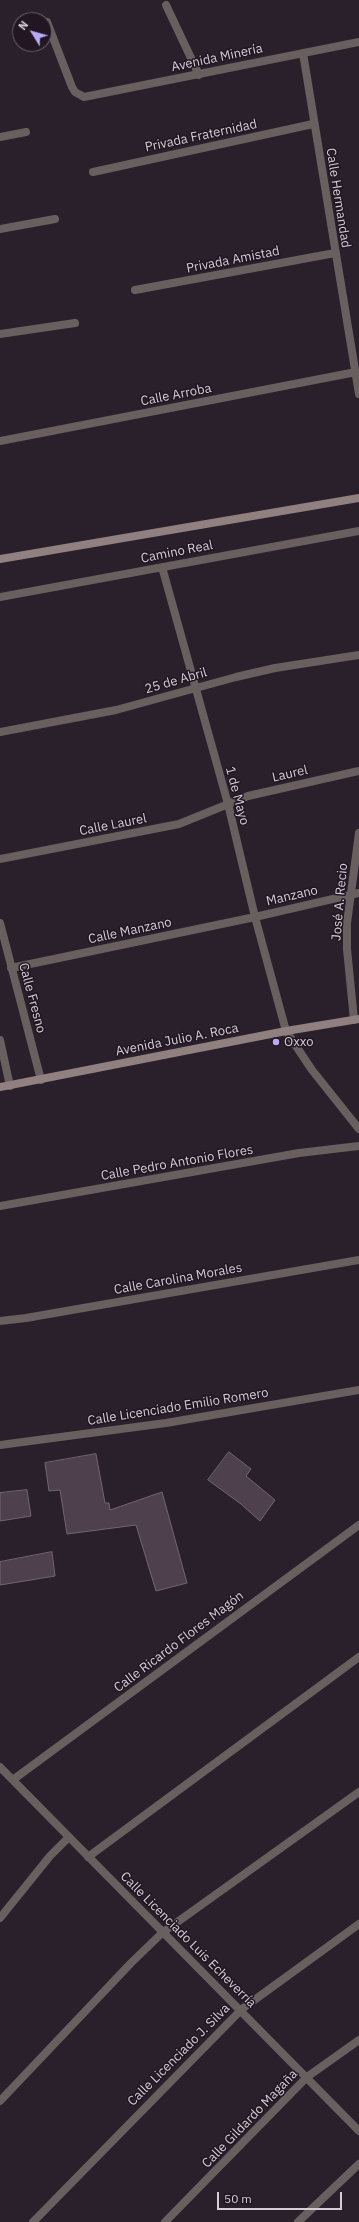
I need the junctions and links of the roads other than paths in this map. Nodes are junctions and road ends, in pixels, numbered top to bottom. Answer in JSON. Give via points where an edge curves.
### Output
{"nodes":[{"id":1,"x":166,"y":5,"type":"dead end"},
{"id":2,"x":52,"y":35,"type":"edge"},
{"id":3,"x":359,"y":42,"type":"edge"},
{"id":4,"x":303,"y":53,"type":"junction"},
{"id":5,"x":199,"y":74,"type":"junction"},
{"id":6,"x":314,"y":124,"type":"junction"},
{"id":7,"x":26,"y":132,"type":"dead end"},
{"id":8,"x":0,"y":137,"type":"edge"},
{"id":9,"x":93,"y":172,"type":"dead end"},
{"id":10,"x":55,"y":219,"type":"dead end"},
{"id":11,"x":0,"y":229,"type":"edge"},
{"id":12,"x":335,"y":253,"type":"junction"},
{"id":13,"x":135,"y":290,"type":"dead end"},
{"id":14,"x":74,"y":323,"type":"dead end"},
{"id":15,"x":0,"y":334,"type":"edge"},
{"id":16,"x":356,"y":372,"type":"junction"},
{"id":17,"x":359,"y":394,"type":"edge"},
{"id":18,"x":0,"y":441,"type":"edge"},
{"id":19,"x":359,"y":498,"type":"edge"},
{"id":20,"x":359,"y":531,"type":"edge"},
{"id":21,"x":0,"y":559,"type":"edge"},
{"id":22,"x":162,"y":567,"type":"junction"},
{"id":23,"x":0,"y":597,"type":"edge"},
{"id":24,"x":359,"y":656,"type":"edge"},
{"id":25,"x":195,"y":688,"type":"junction"},
{"id":26,"x":0,"y":732,"type":"edge"},
{"id":27,"x":359,"y":771,"type":"edge"},
{"id":28,"x":228,"y":804,"type":"junction"},
{"id":29,"x":359,"y":834,"type":"edge"},
{"id":30,"x":0,"y":859,"type":"edge"},
{"id":31,"x":355,"y":894,"type":"edge"},
{"id":32,"x":255,"y":917,"type":"junction"},
{"id":33,"x":0,"y":923,"type":"edge"},
{"id":34,"x":11,"y":968,"type":"junction"},
{"id":35,"x":356,"y":1019,"type":"edge"},
{"id":36,"x":286,"y":1031,"type":"junction"},
{"id":37,"x":0,"y":1040,"type":"edge"},
{"id":38,"x":41,"y":1080,"type":"junction"},
{"id":39,"x":10,"y":1086,"type":"junction"},
{"id":40,"x":0,"y":1087,"type":"edge"},
{"id":41,"x":359,"y":1129,"type":"edge"},
{"id":42,"x":359,"y":1146,"type":"edge"},
{"id":43,"x":0,"y":1206,"type":"edge"},
{"id":44,"x":359,"y":1260,"type":"edge"},
{"id":45,"x":0,"y":1321,"type":"edge"},
{"id":46,"x":359,"y":1390,"type":"edge"},
{"id":47,"x":0,"y":1445,"type":"edge"},
{"id":48,"x":359,"y":1525,"type":"edge"},
{"id":49,"x":359,"y":1657,"type":"edge"},
{"id":50,"x":0,"y":1767,"type":"edge"},
{"id":51,"x":14,"y":1779,"type":"junction"},
{"id":52,"x":359,"y":1792,"type":"edge"},
{"id":53,"x":69,"y":1837,"type":"junction"},
{"id":54,"x":88,"y":1857,"type":"junction"},
{"id":55,"x":0,"y":1918,"type":"edge"},
{"id":56,"x":359,"y":1924,"type":"edge"},
{"id":57,"x":162,"y":1933,"type":"junction"},
{"id":58,"x":242,"y":2009,"type":"junction"},
{"id":59,"x":359,"y":2040,"type":"edge"},
{"id":60,"x":307,"y":2077,"type":"junction"},
{"id":61,"x":0,"y":2101,"type":"edge"},
{"id":62,"x":359,"y":2131,"type":"edge"},
{"id":63,"x":359,"y":2164,"type":"edge"},
{"id":64,"x":33,"y":2222,"type":"edge"},
{"id":65,"x":165,"y":2222,"type":"edge"},
{"id":66,"x":298,"y":2222,"type":"edge"}],
"edges":[{"from":1,"to":5,"type":"street"},
{"from":2,"to":5,"type":"street","name":"Avenida Minería","via":[[72,87],[80,95],[89,96]]},
{"from":3,"to":4,"type":"street","name":"Avenida Minería"},
{"from":4,"to":5,"type":"street","name":"Avenida Minería"},
{"from":4,"to":6,"type":"street","name":"Calle Hermandad"},
{"from":6,"to":9,"type":"street","name":"Privada Fraternidad"},
{"from":6,"to":12,"type":"street","name":"Calle Hermandad"},
{"from":7,"to":8,"type":"street"},
{"from":10,"to":11,"type":"street"},
{"from":12,"to":13,"type":"street","name":"Privada Amistad"},
{"from":12,"to":16,"type":"street","name":"Calle Hermandad"},
{"from":14,"to":15,"type":"street"},
{"from":16,"to":17,"type":"street","name":"Calle Hermandad"},
{"from":16,"to":18,"type":"street","name":"Calle Arroba"},
{"from":19,"to":21,"type":"street","name":"Camino Real"},
{"from":20,"to":22,"type":"street","name":"Camino Real"},
{"from":22,"to":23,"type":"street","name":"Camino Real"},
{"from":22,"to":25,"type":"street","name":"1 de Mayo"},
{"from":24,"to":25,"type":"street","name":"25 de Abril","via":[[275,668]]},
{"from":25,"to":26,"type":"street","name":"25 de Abril","via":[[93,715]]},
{"from":25,"to":28,"type":"street","name":"1 de Mayo"},
{"from":27,"to":28,"type":"street","name":"Laurel","via":[[248,796]]},
{"from":28,"to":30,"type":"street","name":"Calle Laurel","via":[[179,824]]},
{"from":28,"to":32,"type":"street","name":"1 de Mayo"},
{"from":29,"to":31,"type":"street","name":"José A. Recio"},
{"from":31,"to":32,"type":"street","name":"Manzano"},
{"from":31,"to":35,"type":"street","name":"José A. Recio","via":[[347,923],[347,949]]},
{"from":32,"to":34,"type":"street","name":"Calle Manzano"},
{"from":32,"to":36,"type":"street","name":"1 de Mayo"},
{"from":33,"to":34,"type":"street","name":"Calle Fresno"},
{"from":34,"to":38,"type":"street","name":"Calle Fresno"},
{"from":35,"to":36,"type":"street","name":"Avenida Julio A. Roca"},
{"from":36,"to":38,"type":"street","name":"Avenida Julio A. Roca"},
{"from":36,"to":41,"type":"street","name":"1 de Mayo","via":[[312,1070]]},
{"from":37,"to":39,"type":"street"},
{"from":38,"to":39,"type":"street","name":"Avenida Julio A. Roca"},
{"from":39,"to":40,"type":"street","name":"Avenida Julio A. Roca"},
{"from":42,"to":43,"type":"street","name":"Calle Pedro Antonio Flores","via":[[299,1153]]},
{"from":44,"to":45,"type":"street","name":"Calle Carolina Morales"},
{"from":46,"to":47,"type":"street","name":"Calle Licenciado Emilio Romero","via":[[166,1423]]},
{"from":48,"to":51,"type":"street","name":"Calle Ricardo Flores Magón"},
{"from":49,"to":54,"type":"street"},
{"from":50,"to":51,"type":"street","name":"Calle Licenciado Luis Echeverría"},
{"from":51,"to":53,"type":"street","name":"Calle Licenciado Luis Echeverría"},
{"from":52,"to":57,"type":"street"},
{"from":53,"to":54,"type":"street","name":"Calle Licenciado Luis Echeverría"},
{"from":53,"to":55,"type":"street","via":[[50,1856]]},
{"from":54,"to":57,"type":"street","name":"Calle Licenciado Luis Echeverría"},
{"from":56,"to":58,"type":"street","name":"Calle Licenciado J. Silva"},
{"from":57,"to":58,"type":"street","name":"Calle Licenciado Luis Echeverría"},
{"from":57,"to":61,"type":"street"},
{"from":58,"to":60,"type":"street","name":"Calle Licenciado Luis Echeverría"},
{"from":58,"to":64,"type":"street","name":"Calle Licenciado J. Silva"},
{"from":59,"to":60,"type":"street","name":"Calle Gildardo Magaña"},
{"from":60,"to":62,"type":"street","name":"Calle Licenciado Luis Echeverría"},
{"from":60,"to":65,"type":"street","name":"Calle Gildardo Magaña"},
{"from":63,"to":66,"type":"street"}]}
